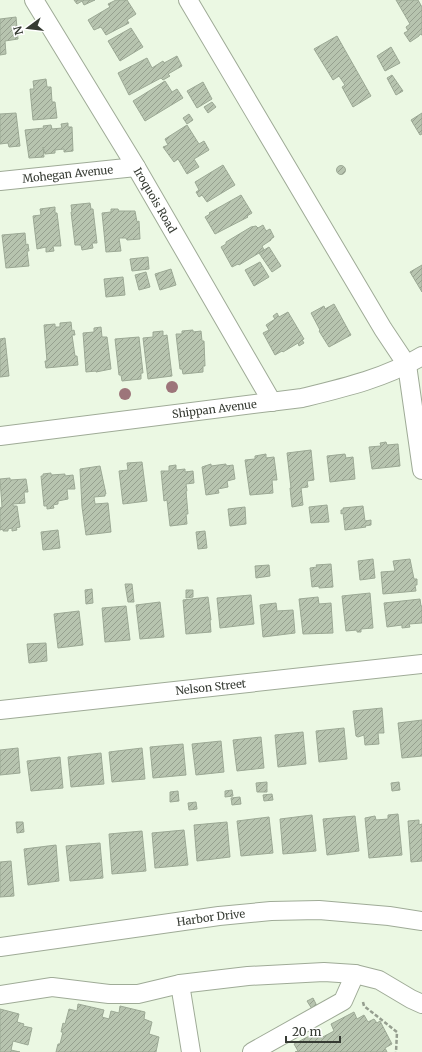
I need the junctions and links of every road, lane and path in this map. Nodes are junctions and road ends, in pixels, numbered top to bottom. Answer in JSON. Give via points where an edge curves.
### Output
{"nodes":[{"id":1,"x":34,"y":0,"type":"edge"},
{"id":2,"x":188,"y":0,"type":"edge"},
{"id":3,"x":136,"y":167,"type":"junction"},
{"id":4,"x":0,"y":181,"type":"edge"},
{"id":5,"x":422,"y":356,"type":"edge"},
{"id":6,"x":407,"y":365,"type":"junction"},
{"id":7,"x":272,"y":402,"type":"junction"},
{"id":8,"x":0,"y":436,"type":"edge"},
{"id":9,"x":422,"y":470,"type":"edge"},
{"id":10,"x":422,"y":664,"type":"edge"},
{"id":11,"x":0,"y":710,"type":"edge"},
{"id":12,"x":422,"y":920,"type":"edge"},
{"id":13,"x":0,"y":947,"type":"edge"},
{"id":14,"x":352,"y":982,"type":"junction"},
{"id":15,"x":180,"y":984,"type":"junction"},
{"id":16,"x":0,"y":995,"type":"edge"},
{"id":17,"x":422,"y":1004,"type":"edge"},
{"id":18,"x":192,"y":1052,"type":"edge"},
{"id":19,"x":252,"y":1052,"type":"edge"},
{"id":20,"x":396,"y":1052,"type":"edge"}],
"edges":[{"from":1,"to":3,"type":"street","name":"Iroquois Road"},
{"from":2,"to":6,"type":"street","via":[[383,329]]},
{"from":3,"to":4,"type":"street","name":"Mohegan Avenue"},
{"from":3,"to":7,"type":"street","name":"Iroquois Road"},
{"from":5,"to":6,"type":"street","name":"Shippan Avenue"},
{"from":6,"to":7,"type":"street","name":"Shippan Avenue","via":[[334,390]]},
{"from":6,"to":9,"type":"street"},
{"from":7,"to":8,"type":"street","name":"Shippan Avenue"},
{"from":10,"to":11,"type":"street","name":"Nelson Street"},
{"from":12,"to":13,"type":"street","name":"Harbor Drive","via":[[319,910],[271,911]]},
{"from":14,"to":15,"type":"street","via":[[324,972],[248,976]]},
{"from":14,"to":17,"type":"street","via":[[379,980]]},
{"from":14,"to":19,"type":"street","via":[[343,1001]]},
{"from":14,"to":20,"type":"path","via":[[364,1006],[397,1032]]},
{"from":15,"to":16,"type":"street","via":[[138,994],[108,994],[52,987]]},
{"from":15,"to":18,"type":"street"}]}
